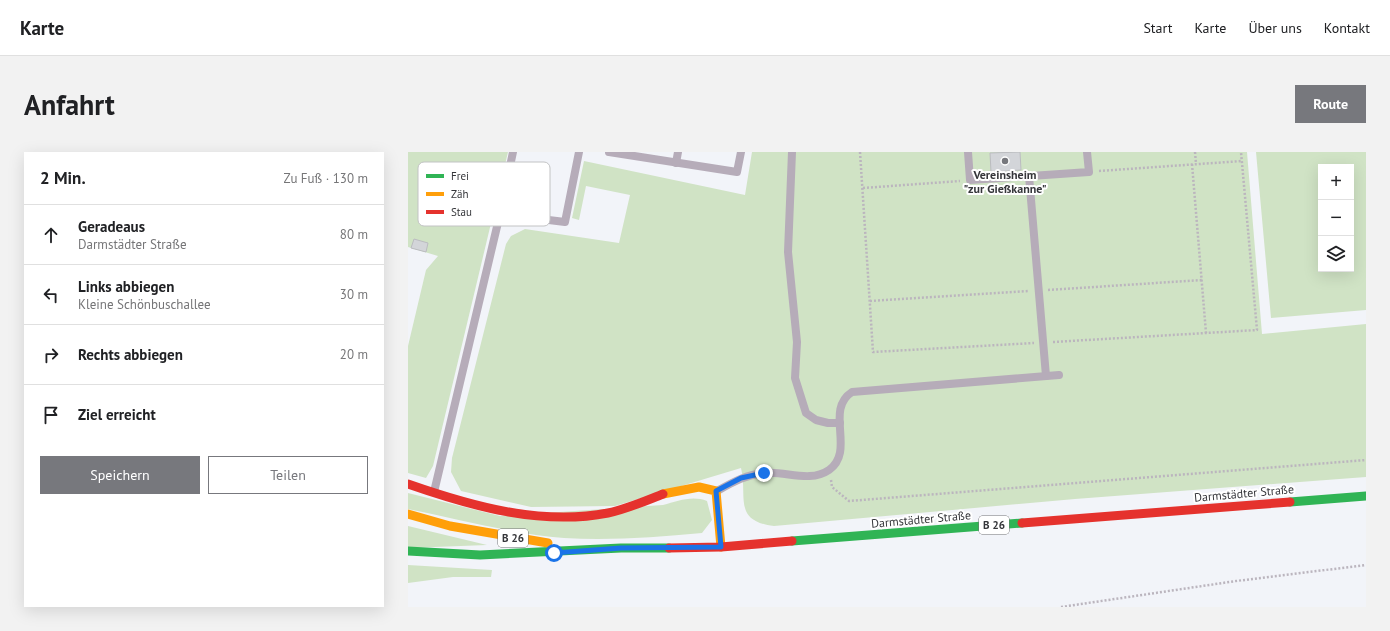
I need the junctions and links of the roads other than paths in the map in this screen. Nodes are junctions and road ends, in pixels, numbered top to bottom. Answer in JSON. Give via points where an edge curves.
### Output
{"nodes":[{"id":1,"x":513,"y":152,"type":"edge"},
{"id":2,"x":579,"y":152,"type":"edge"},
{"id":3,"x":612,"y":152,"type":"edge"},
{"id":4,"x":678,"y":152,"type":"edge"},
{"id":5,"x":741,"y":152,"type":"edge"},
{"id":6,"x":792,"y":152,"type":"edge"},
{"id":7,"x":968,"y":152,"type":"edge"},
{"id":8,"x":1087,"y":152,"type":"edge"},
{"id":9,"x":511,"y":162,"type":"edge"},
{"id":10,"x":676,"y":163,"type":"junction"},
{"id":11,"x":1029,"y":176,"type":"junction"},
{"id":12,"x":550,"y":220,"type":"edge"},
{"id":13,"x":497,"y":226,"type":"edge"},
{"id":14,"x":1059,"y":375,"type":"dead end"},
{"id":15,"x":1046,"y":376,"type":"junction"},
{"id":16,"x":840,"y":423,"type":"junction"},
{"id":17,"x":408,"y":484,"type":"edge"},
{"id":18,"x":716,"y":491,"type":"junction"},
{"id":19,"x":434,"y":493,"type":"junction"},
{"id":20,"x":1366,"y":496,"type":"edge"},
{"id":21,"x":408,"y":514,"type":"edge"},
{"id":22,"x":721,"y":547,"type":"junction"},
{"id":23,"x":621,"y":548,"type":"junction"},
{"id":24,"x":408,"y":552,"type":"edge"}],
"edges":[{"from":1,"to":9,"type":"lane"},
{"from":2,"to":12,"type":"lane","via":[[565,222]]},
{"from":3,"to":10,"type":"lane"},
{"from":4,"to":10,"type":"lane"},
{"from":5,"to":10,"type":"lane","via":[[737,172]]},
{"from":6,"to":16,"type":"lane","via":[[788,252],[796,342],[795,378],[806,413],[816,420]]},
{"from":7,"to":11,"type":"lane","via":[[970,180]]},
{"from":8,"to":11,"type":"lane","via":[[1089,172]]},
{"from":11,"to":15,"type":"lane"},
{"from":13,"to":19,"type":"lane"},
{"from":14,"to":15,"type":"lane"},
{"from":15,"to":16,"type":"lane","via":[[852,392],[841,404]]},
{"from":16,"to":18,"type":"lane","via":[[840,451],[829,470],[806,477],[788,473],[764,473],[741,478]]},
{"from":17,"to":19,"type":"main road"},
{"from":18,"to":19,"type":"main road","via":[[700,487],[678,491],[624,509],[586,517],[510,512]]},
{"from":18,"to":22,"type":"main road"},
{"from":20,"to":22,"type":"main road","name":"Darmstädter Straße","number":"B 26"},
{"from":21,"to":23,"type":"main road","name":"Darmstädter Straße","number":"B 26","via":[[450,526],[526,540]]},
{"from":22,"to":23,"type":"main road","name":"Darmstädter Straße","number":"B 26"},
{"from":23,"to":24,"type":"main road","name":"Darmstädter Straße","number":"B 26","via":[[480,555]]}]}
